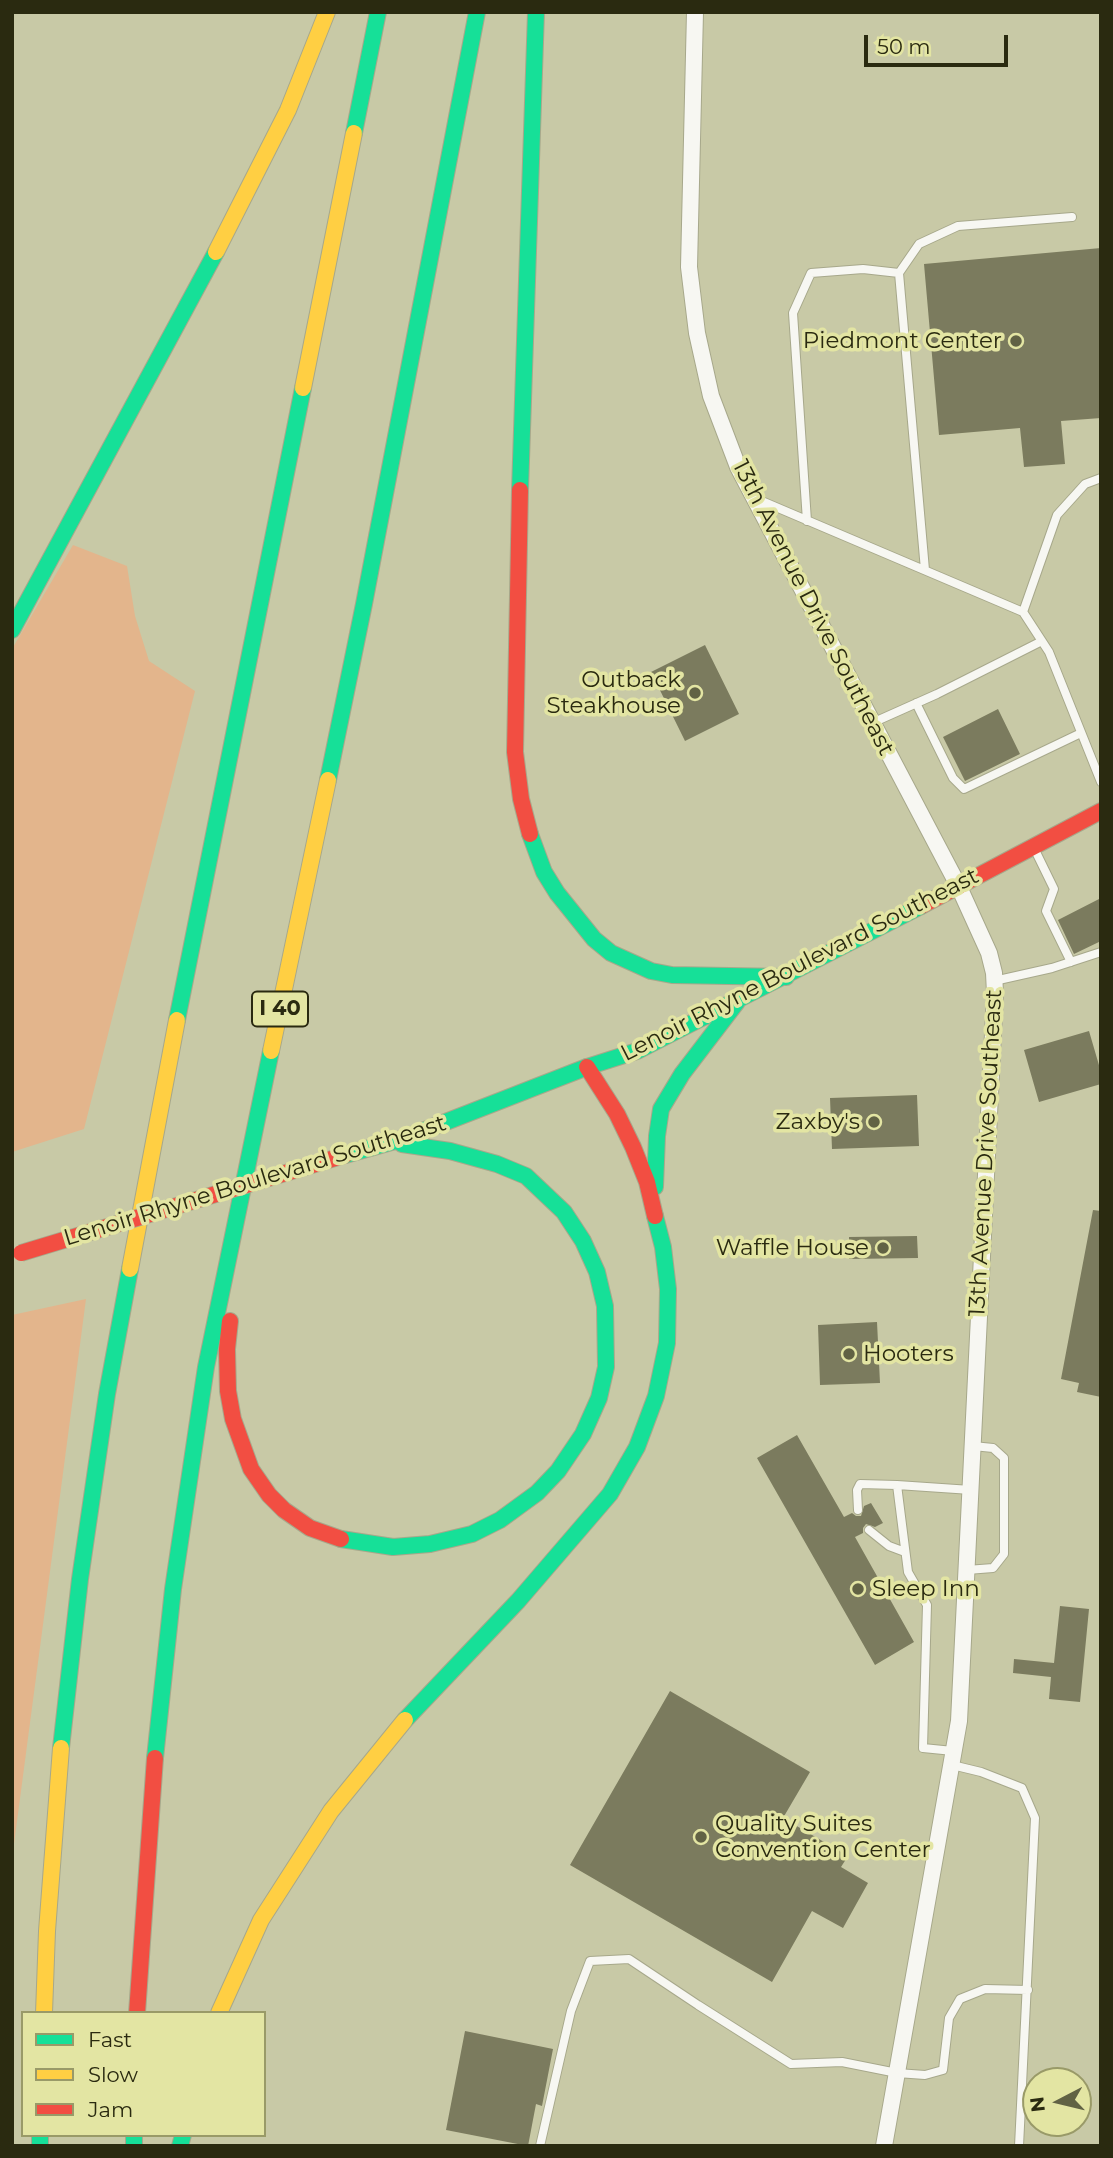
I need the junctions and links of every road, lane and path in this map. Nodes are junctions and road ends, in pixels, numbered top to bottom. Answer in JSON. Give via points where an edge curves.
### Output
{"nodes":[{"id":1,"x":327,"y":12,"type":"edge"},
{"id":2,"x":378,"y":12,"type":"edge"},
{"id":3,"x":477,"y":12,"type":"edge"},
{"id":4,"x":536,"y":12,"type":"edge"},
{"id":5,"x":695,"y":12,"type":"edge"},
{"id":6,"x":1072,"y":217,"type":"dead end"},
{"id":7,"x":899,"y":273,"type":"junction"},
{"id":8,"x":1101,"y":478,"type":"edge"},
{"id":9,"x":755,"y":499,"type":"junction"},
{"id":10,"x":807,"y":521,"type":"junction"},
{"id":11,"x":925,"y":570,"type":"junction"},
{"id":12,"x":1023,"y":612,"type":"junction"},
{"id":13,"x":12,"y":630,"type":"edge"},
{"id":14,"x":1042,"y":641,"type":"junction"},
{"id":15,"x":916,"y":703,"type":"junction"},
{"id":16,"x":872,"y":723,"type":"junction"},
{"id":17,"x":1081,"y":733,"type":"junction"},
{"id":18,"x":1101,"y":782,"type":"edge"},
{"id":19,"x":1099,"y":816,"type":"edge"},
{"id":20,"x":1034,"y":847,"type":"junction"},
{"id":21,"x":959,"y":887,"type":"junction"},
{"id":22,"x":1101,"y":952,"type":"edge"},
{"id":23,"x":1071,"y":962,"type":"junction"},
{"id":24,"x":786,"y":977,"type":"junction"},
{"id":25,"x":994,"y":981,"type":"junction"},
{"id":26,"x":737,"y":1002,"type":"junction"},
{"id":27,"x":587,"y":1067,"type":"junction"},
{"id":28,"x":402,"y":1139,"type":"junction"},
{"id":29,"x":234,"y":1225,"type":"junction"},
{"id":30,"x":659,"y":1225,"type":"junction"},
{"id":31,"x":17,"y":1254,"type":"edge"},
{"id":32,"x":973,"y":1446,"type":"junction"},
{"id":33,"x":897,"y":1485,"type":"junction"},
{"id":34,"x":971,"y":1490,"type":"junction"},
{"id":35,"x":858,"y":1510,"type":"dead end"},
{"id":36,"x":869,"y":1530,"type":"dead end"},
{"id":37,"x":905,"y":1552,"type":"junction"},
{"id":38,"x":967,"y":1570,"type":"junction"},
{"id":39,"x":953,"y":1758,"type":"junction"},
{"id":40,"x":1028,"y":1990,"type":"junction"},
{"id":41,"x":44,"y":2011,"type":"edge"},
{"id":42,"x":137,"y":2011,"type":"edge"},
{"id":43,"x":220,"y":2011,"type":"edge"},
{"id":44,"x":897,"y":2073,"type":"junction"},
{"id":45,"x":540,"y":2146,"type":"edge"},
{"id":46,"x":884,"y":2146,"type":"edge"},
{"id":47,"x":1019,"y":2146,"type":"edge"}],
"edges":[{"from":1,"to":13,"type":"main road","via":[[288,110],[234,219]]},
{"from":2,"to":41,"type":"main road","via":[[187,967],[107,1394],[65,1702]]},
{"from":3,"to":29,"type":"main road","number":"I 40","via":[[364,604]]},
{"from":4,"to":24,"type":"main road","via":[[515,668],[515,752],[527,826],[556,893],[611,953],[672,975]]},
{"from":5,"to":9,"type":"street","name":"13th Avenue Drive Southeast","via":[[689,234],[692,300],[711,396]]},
{"from":6,"to":7,"type":"lane","via":[[958,226],[919,244]]},
{"from":7,"to":10,"type":"lane","via":[[863,269],[811,273],[793,313]]},
{"from":7,"to":11,"type":"lane"},
{"from":8,"to":12,"type":"lane","via":[[1085,484],[1057,515]]},
{"from":9,"to":10,"type":"lane"},
{"from":9,"to":16,"type":"street","name":"13th Avenue Drive Southeast"},
{"from":10,"to":11,"type":"lane"},
{"from":11,"to":12,"type":"lane"},
{"from":12,"to":14,"type":"lane"},
{"from":14,"to":15,"type":"lane"},
{"from":14,"to":17,"type":"lane"},
{"from":15,"to":16,"type":"lane"},
{"from":15,"to":17,"type":"lane","via":[[953,778],[964,789]]},
{"from":16,"to":21,"type":"street","name":"13th Avenue Drive Southeast"},
{"from":17,"to":18,"type":"lane"},
{"from":19,"to":20,"type":"main road","name":"Lenoir Rhyne Boulevard Southeast"},
{"from":20,"to":21,"type":"main road","name":"Lenoir Rhyne Boulevard Southeast"},
{"from":20,"to":23,"type":"lane","via":[[1054,889],[1046,911]]},
{"from":21,"to":24,"type":"main road","name":"Lenoir Rhyne Boulevard Southeast"},
{"from":21,"to":25,"type":"street","name":"13th Avenue Drive Southeast","via":[[989,953]]},
{"from":22,"to":23,"type":"lane"},
{"from":23,"to":25,"type":"lane"},
{"from":24,"to":26,"type":"main road","name":"Lenoir Rhyne Boulevard Southeast"},
{"from":25,"to":32,"type":"street","name":"13th Avenue Drive Southeast"},
{"from":26,"to":27,"type":"main road","name":"Lenoir Rhyne Boulevard Southeast","via":[[637,1051]]},
{"from":26,"to":30,"type":"main road","via":[[661,1108],[655,1164]]},
{"from":27,"to":28,"type":"main road","name":"Lenoir Rhyne Boulevard Southeast"},
{"from":27,"to":30,"type":"main road","via":[[633,1147]]},
{"from":28,"to":29,"type":"main road","via":[[402,1144],[450,1151],[526,1176],[564,1212],[597,1272],[607,1338],[606,1367],[595,1408],[558,1471],[500,1520],[472,1534],[430,1544],[368,1545],[310,1528],[269,1495],[241,1446],[228,1391]]},
{"from":28,"to":31,"type":"main road","name":"Lenoir Rhyne Boulevard Southeast","bridge":true},
{"from":29,"to":42,"type":"main road","number":"I 40","via":[[206,1367],[173,1589],[154,1768]]},
{"from":30,"to":43,"type":"main road","via":[[668,1289],[667,1343],[652,1409],[625,1471],[565,1548],[398,1727],[331,1811],[261,1920]]},
{"from":32,"to":34,"type":"street","name":"13th Avenue Drive Southeast"},
{"from":32,"to":38,"type":"lane","via":[[993,1448],[1004,1458],[1004,1554],[993,1568]]},
{"from":33,"to":34,"type":"lane"},
{"from":33,"to":35,"type":"lane","via":[[860,1484]]},
{"from":33,"to":37,"type":"lane"},
{"from":34,"to":38,"type":"street","name":"13th Avenue Drive Southeast"},
{"from":36,"to":37,"type":"lane"},
{"from":37,"to":39,"type":"lane","via":[[908,1572],[927,1605],[923,1748]]},
{"from":38,"to":39,"type":"street","name":"13th Avenue Drive Southeast"},
{"from":39,"to":40,"type":"lane","via":[[1022,1788],[1035,1818]]},
{"from":39,"to":44,"type":"street","name":"13th Avenue Drive Southeast"},
{"from":40,"to":44,"type":"lane","via":[[985,1989],[960,1999],[948,2018],[943,2070],[925,2075]]},
{"from":40,"to":47,"type":"lane"},
{"from":44,"to":45,"type":"lane","via":[[842,2062],[791,2064],[629,1959],[590,1961],[571,2011]]},
{"from":44,"to":46,"type":"street","name":"13th Avenue Drive Southeast"}]}
